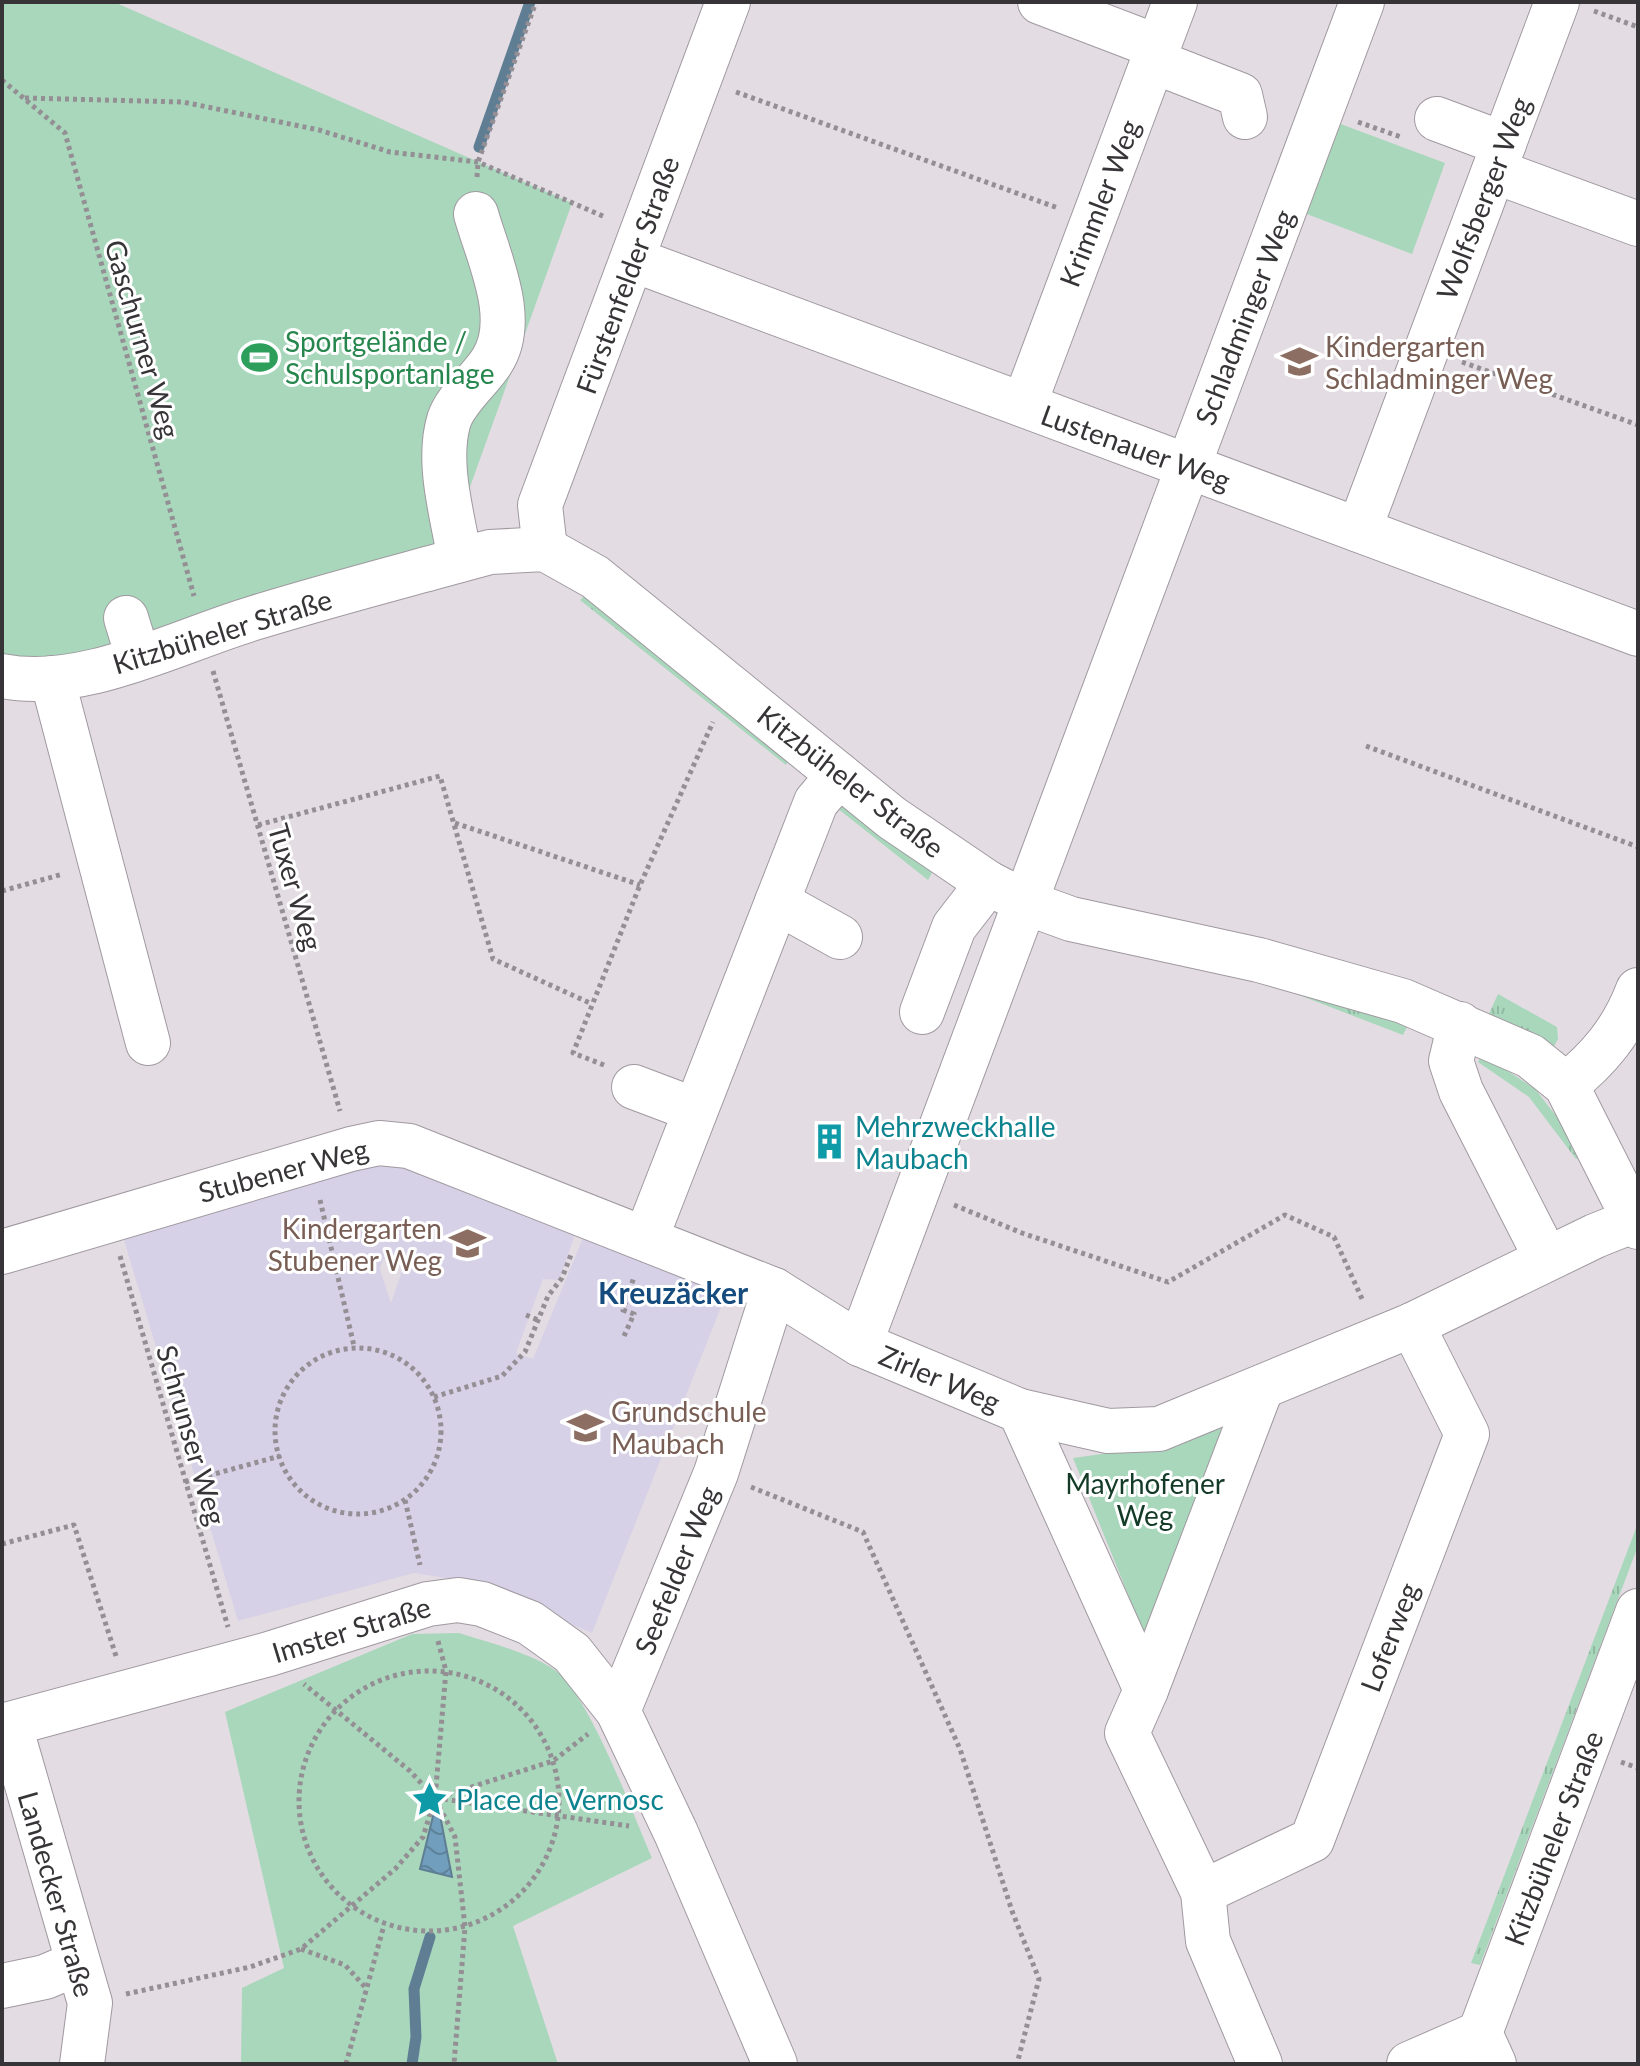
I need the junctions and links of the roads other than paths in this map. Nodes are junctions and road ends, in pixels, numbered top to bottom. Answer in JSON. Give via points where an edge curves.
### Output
{"nodes":[{"id":1,"x":728,"y":2,"type":"edge"},
{"id":2,"x":1040,"y":2,"type":"edge"},
{"id":3,"x":1175,"y":2,"type":"edge"},
{"id":4,"x":1362,"y":2,"type":"edge"},
{"id":5,"x":1571,"y":4,"type":"edge"},
{"id":6,"x":1155,"y":54,"type":"junction"},
{"id":7,"x":1245,"y":117,"type":"dead end"},
{"id":8,"x":1437,"y":119,"type":"dead end"},
{"id":9,"x":1499,"y":157,"type":"junction"},
{"id":10,"x":476,"y":214,"type":"road end"},
{"id":11,"x":1638,"y":224,"type":"edge"},
{"id":12,"x":638,"y":246,"type":"junction"},
{"id":13,"x":1024,"y":405,"type":"junction"},
{"id":14,"x":1189,"y":467,"type":"junction"},
{"id":15,"x":1359,"y":530,"type":"junction"},
{"id":16,"x":545,"y":549,"type":"junction"},
{"id":17,"x":460,"y":560,"type":"junction"},
{"id":18,"x":1638,"y":634,"type":"edge"},
{"id":19,"x":2,"y":676,"type":"edge"},
{"id":20,"x":52,"y":678,"type":"junction"},
{"id":21,"x":839,"y":775,"type":"junction"},
{"id":22,"x":988,"y":883,"type":"junction"},
{"id":23,"x":777,"y":902,"type":"junction"},
{"id":24,"x":1027,"y":903,"type":"junction"},
{"id":25,"x":840,"y":937,"type":"dead end"},
{"id":26,"x":1638,"y":990,"type":"edge"},
{"id":27,"x":922,"y":1012,"type":"dead end"},
{"id":28,"x":1460,"y":1024,"type":"junction"},
{"id":29,"x":148,"y":1043,"type":"dead end"},
{"id":30,"x":624,"y":1078,"type":"road end"},
{"id":31,"x":1566,"y":1085,"type":"junction"},
{"id":32,"x":695,"y":1110,"type":"junction"},
{"id":33,"x":2,"y":1215,"type":"edge"},
{"id":34,"x":1636,"y":1223,"type":"edge"},
{"id":35,"x":54,"y":1236,"type":"junction"},
{"id":36,"x":646,"y":1238,"type":"junction"},
{"id":37,"x":1537,"y":1240,"type":"dead end"},
{"id":38,"x":2,"y":1252,"type":"edge"},
{"id":39,"x":774,"y":1290,"type":"junction"},
{"id":40,"x":1397,"y":1332,"type":"junction"},
{"id":41,"x":860,"y":1344,"type":"junction"},
{"id":42,"x":1261,"y":1389,"type":"junction"},
{"id":43,"x":1020,"y":1411,"type":"junction"},
{"id":44,"x":1638,"y":1611,"type":"edge"},
{"id":45,"x":1146,"y":1690,"type":"junction"},
{"id":46,"x":618,"y":1711,"type":"junction"},
{"id":47,"x":6,"y":1726,"type":"edge"},
{"id":48,"x":1203,"y":1892,"type":"junction"},
{"id":49,"x":84,"y":1983,"type":"junction"},
{"id":50,"x":2,"y":1986,"type":"edge"},
{"id":51,"x":1487,"y":2048,"type":"edge"},
{"id":52,"x":82,"y":2064,"type":"edge"},
{"id":53,"x":775,"y":2064,"type":"edge"},
{"id":54,"x":1260,"y":2064,"type":"edge"},
{"id":55,"x":1409,"y":2064,"type":"edge"}],
"edges":[{"from":1,"to":12,"type":"street","name":"Fürstenfelder Straße"},
{"from":2,"to":6,"type":"street"},
{"from":3,"to":6,"type":"street","name":"Krimmler Weg"},
{"from":4,"to":14,"type":"street","name":"Schladminger Weg"},
{"from":5,"to":9,"type":"street","name":"Wolfsberger Weg"},
{"from":6,"to":7,"type":"street","via":[[1240,95]]},
{"from":6,"to":13,"type":"street","name":"Krimmler Weg"},
{"from":8,"to":9,"type":"street"},
{"from":9,"to":11,"type":"street"},
{"from":9,"to":15,"type":"street","name":"Wolfsberger Weg"},
{"from":10,"to":17,"type":"street","via":[[504,334],[494,359],[450,417],[445,443]]},
{"from":12,"to":13,"type":"street","name":"Lustenauer Weg"},
{"from":12,"to":16,"type":"street","name":"Fürstenfelder Straße","via":[[540,505]]},
{"from":13,"to":14,"type":"street","name":"Lustenauer Weg"},
{"from":14,"to":15,"type":"street","name":"Lustenauer Weg","via":[[1296,496]]},
{"from":14,"to":24,"type":"street","name":"Schladminger Weg"},
{"from":15,"to":18,"type":"street","name":"Lustenauer Weg"},
{"from":16,"to":17,"type":"street","name":"Kitzbüheler Straße","via":[[490,552]]},
{"from":16,"to":21,"type":"street","name":"Kitzbüheler Straße","via":[[595,577]]},
{"from":17,"to":20,"type":"street","name":"Kitzbüheler Straße","via":[[201,637],[132,637],[82,674]]},
{"from":19,"to":20,"type":"street","name":"Kitzbüheler Straße"},
{"from":20,"to":29,"type":"street"},
{"from":21,"to":22,"type":"street","name":"Kitzbüheler Straße"},
{"from":21,"to":23,"type":"street","via":[[816,802]]},
{"from":22,"to":24,"type":"street","name":"Kitzbüheler Straße"},
{"from":22,"to":27,"type":"street","via":[[954,927]]},
{"from":23,"to":25,"type":"street"},
{"from":23,"to":32,"type":"street"},
{"from":24,"to":28,"type":"street","name":"Kitzbüheler Straße","via":[[1125,933],[1332,979]]},
{"from":24,"to":41,"type":"street","name":"Zirler Weg"},
{"from":26,"to":31,"type":"street","via":[[1615,1036]]},
{"from":28,"to":31,"type":"street","name":"Kitzbüheler Straße","via":[[1530,1056]]},
{"from":28,"to":37,"type":"street","via":[[1451,1061],[1461,1091]]},
{"from":30,"to":32,"type":"street"},
{"from":31,"to":34,"type":"street","name":"Kitzbüheler Straße"},
{"from":32,"to":36,"type":"street"},
{"from":33,"to":35,"type":"street"},
{"from":34,"to":40,"type":"street","via":[[1595,1236]]},
{"from":35,"to":36,"type":"street","name":"Stubener Weg","via":[[379,1143],[409,1146]]},
{"from":35,"to":38,"type":"street","name":"Stubener Weg"},
{"from":36,"to":39,"type":"street","name":"Stubener Weg"},
{"from":39,"to":41,"type":"street","name":"Stubener Weg"},
{"from":39,"to":46,"type":"street","name":"Seefelder Weg"},
{"from":40,"to":42,"type":"street"},
{"from":40,"to":48,"type":"street","name":"Loferweg","via":[[1467,1434],[1312,1840]]},
{"from":41,"to":43,"type":"street","name":"Zirler Weg"},
{"from":42,"to":43,"type":"street","via":[[1159,1429],[1108,1431]]},
{"from":42,"to":45,"type":"street"},
{"from":43,"to":45,"type":"street","name":"Zirler Weg"},
{"from":44,"to":51,"type":"street","name":"Kitzbüheler Straße"},
{"from":45,"to":48,"type":"street","via":[[1127,1733]]},
{"from":46,"to":47,"type":"street","name":"Imster Straße","via":[[572,1653],[530,1623],[458,1600],[428,1604]]},
{"from":46,"to":53,"type":"street","name":"Imster Straße"},
{"from":47,"to":49,"type":"street","name":"Landecker Straße"},
{"from":48,"to":54,"type":"street","via":[[1208,1941]]},
{"from":49,"to":50,"type":"street","via":[[45,1977]]},
{"from":49,"to":52,"type":"street","name":"Landecker Straße"},
{"from":51,"to":55,"type":"street"}]}
